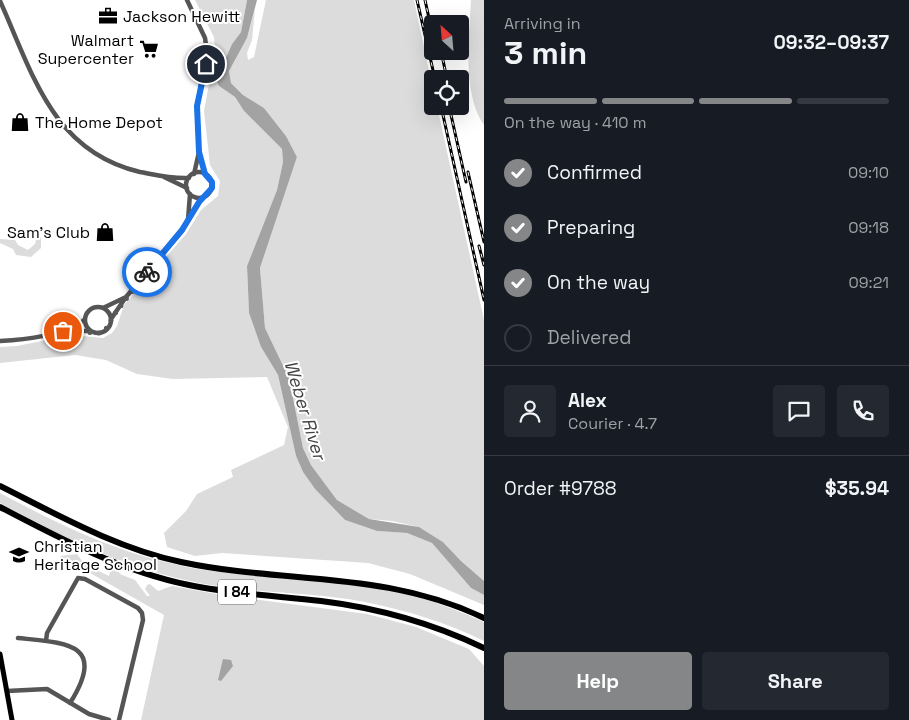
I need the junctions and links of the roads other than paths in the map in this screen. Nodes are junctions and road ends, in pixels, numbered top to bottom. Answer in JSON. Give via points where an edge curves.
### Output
{"nodes":[{"id":1,"x":187,"y":0,"type":"edge"},
{"id":2,"x":0,"y":1,"type":"edge"},
{"id":3,"x":199,"y":152,"type":"junction"},
{"id":4,"x":194,"y":174,"type":"junction"},
{"id":5,"x":205,"y":174,"type":"junction"},
{"id":6,"x":164,"y":177,"type":"junction"},
{"id":7,"x":189,"y":178,"type":"junction"},
{"id":8,"x":187,"y":188,"type":"junction"},
{"id":9,"x":190,"y":194,"type":"junction"},
{"id":10,"x":202,"y":198,"type":"junction"},
{"id":11,"x":188,"y":220,"type":"junction"},
{"id":12,"x":126,"y":297,"type":"junction"},
{"id":13,"x":103,"y":308,"type":"junction"},
{"id":14,"x":85,"y":319,"type":"junction"},
{"id":15,"x":111,"y":319,"type":"junction"},
{"id":16,"x":63,"y":331,"type":"junction"},
{"id":17,"x":92,"y":331,"type":"junction"},
{"id":18,"x":0,"y":341,"type":"edge"},
{"id":19,"x":0,"y":486,"type":"edge"},
{"id":20,"x":0,"y":507,"type":"edge"},
{"id":21,"x":484,"y":618,"type":"edge"},
{"id":22,"x":18,"y":638,"type":"dead end"},
{"id":23,"x":46,"y":641,"type":"junction"},
{"id":24,"x":484,"y":648,"type":"edge"},
{"id":25,"x":0,"y":654,"type":"edge"},
{"id":26,"x":7,"y":691,"type":"junction"},
{"id":27,"x":70,"y":703,"type":"junction"},
{"id":28,"x":12,"y":720,"type":"edge"},
{"id":29,"x":109,"y":720,"type":"edge"},
{"id":30,"x":119,"y":720,"type":"edge"}],
"edges":[{"from":1,"to":3,"type":"street","via":[[207,52],[197,106]]},
{"from":2,"to":6,"type":"street","via":[[47,103],[68,133],[111,163]]},
{"from":3,"to":4,"type":"street"},
{"from":3,"to":5,"type":"street"},
{"from":4,"to":5,"type":"street"},
{"from":4,"to":7,"type":"street"},
{"from":5,"to":10,"type":"street","via":[[210,178],[212,188]]},
{"from":6,"to":7,"type":"street"},
{"from":6,"to":8,"type":"street"},
{"from":7,"to":8,"type":"street"},
{"from":8,"to":9,"type":"street"},
{"from":9,"to":10,"type":"street"},
{"from":9,"to":11,"type":"street"},
{"from":10,"to":11,"type":"street"},
{"from":11,"to":12,"type":"street"},
{"from":12,"to":13,"type":"street"},
{"from":12,"to":15,"type":"street"},
{"from":13,"to":14,"type":"street","via":[[92,309]]},
{"from":13,"to":15,"type":"street"},
{"from":14,"to":16,"type":"street"},
{"from":14,"to":17,"type":"street"},
{"from":15,"to":17,"type":"street","via":[[103,332]]},
{"from":16,"to":17,"type":"street"},
{"from":16,"to":18,"type":"street"},
{"from":19,"to":21,"type":"highway","number":"I 84","via":[[94,534],[180,562],[383,586],[439,600]]},
{"from":20,"to":24,"type":"highway","number":"I 84","via":[[73,546],[154,576],[222,591],[366,608],[415,620]]},
{"from":22,"to":23,"type":"street"},
{"from":23,"to":27,"type":"street","via":[[84,654],[86,662],[80,685]]},
{"from":23,"to":30,"type":"street","via":[[47,632],[78,578],[138,608],[142,620]]},
{"from":25,"to":26,"type":"main road"},
{"from":26,"to":27,"type":"street","via":[[47,689]]},
{"from":26,"to":28,"type":"main road"},
{"from":27,"to":29,"type":"street"}]}
